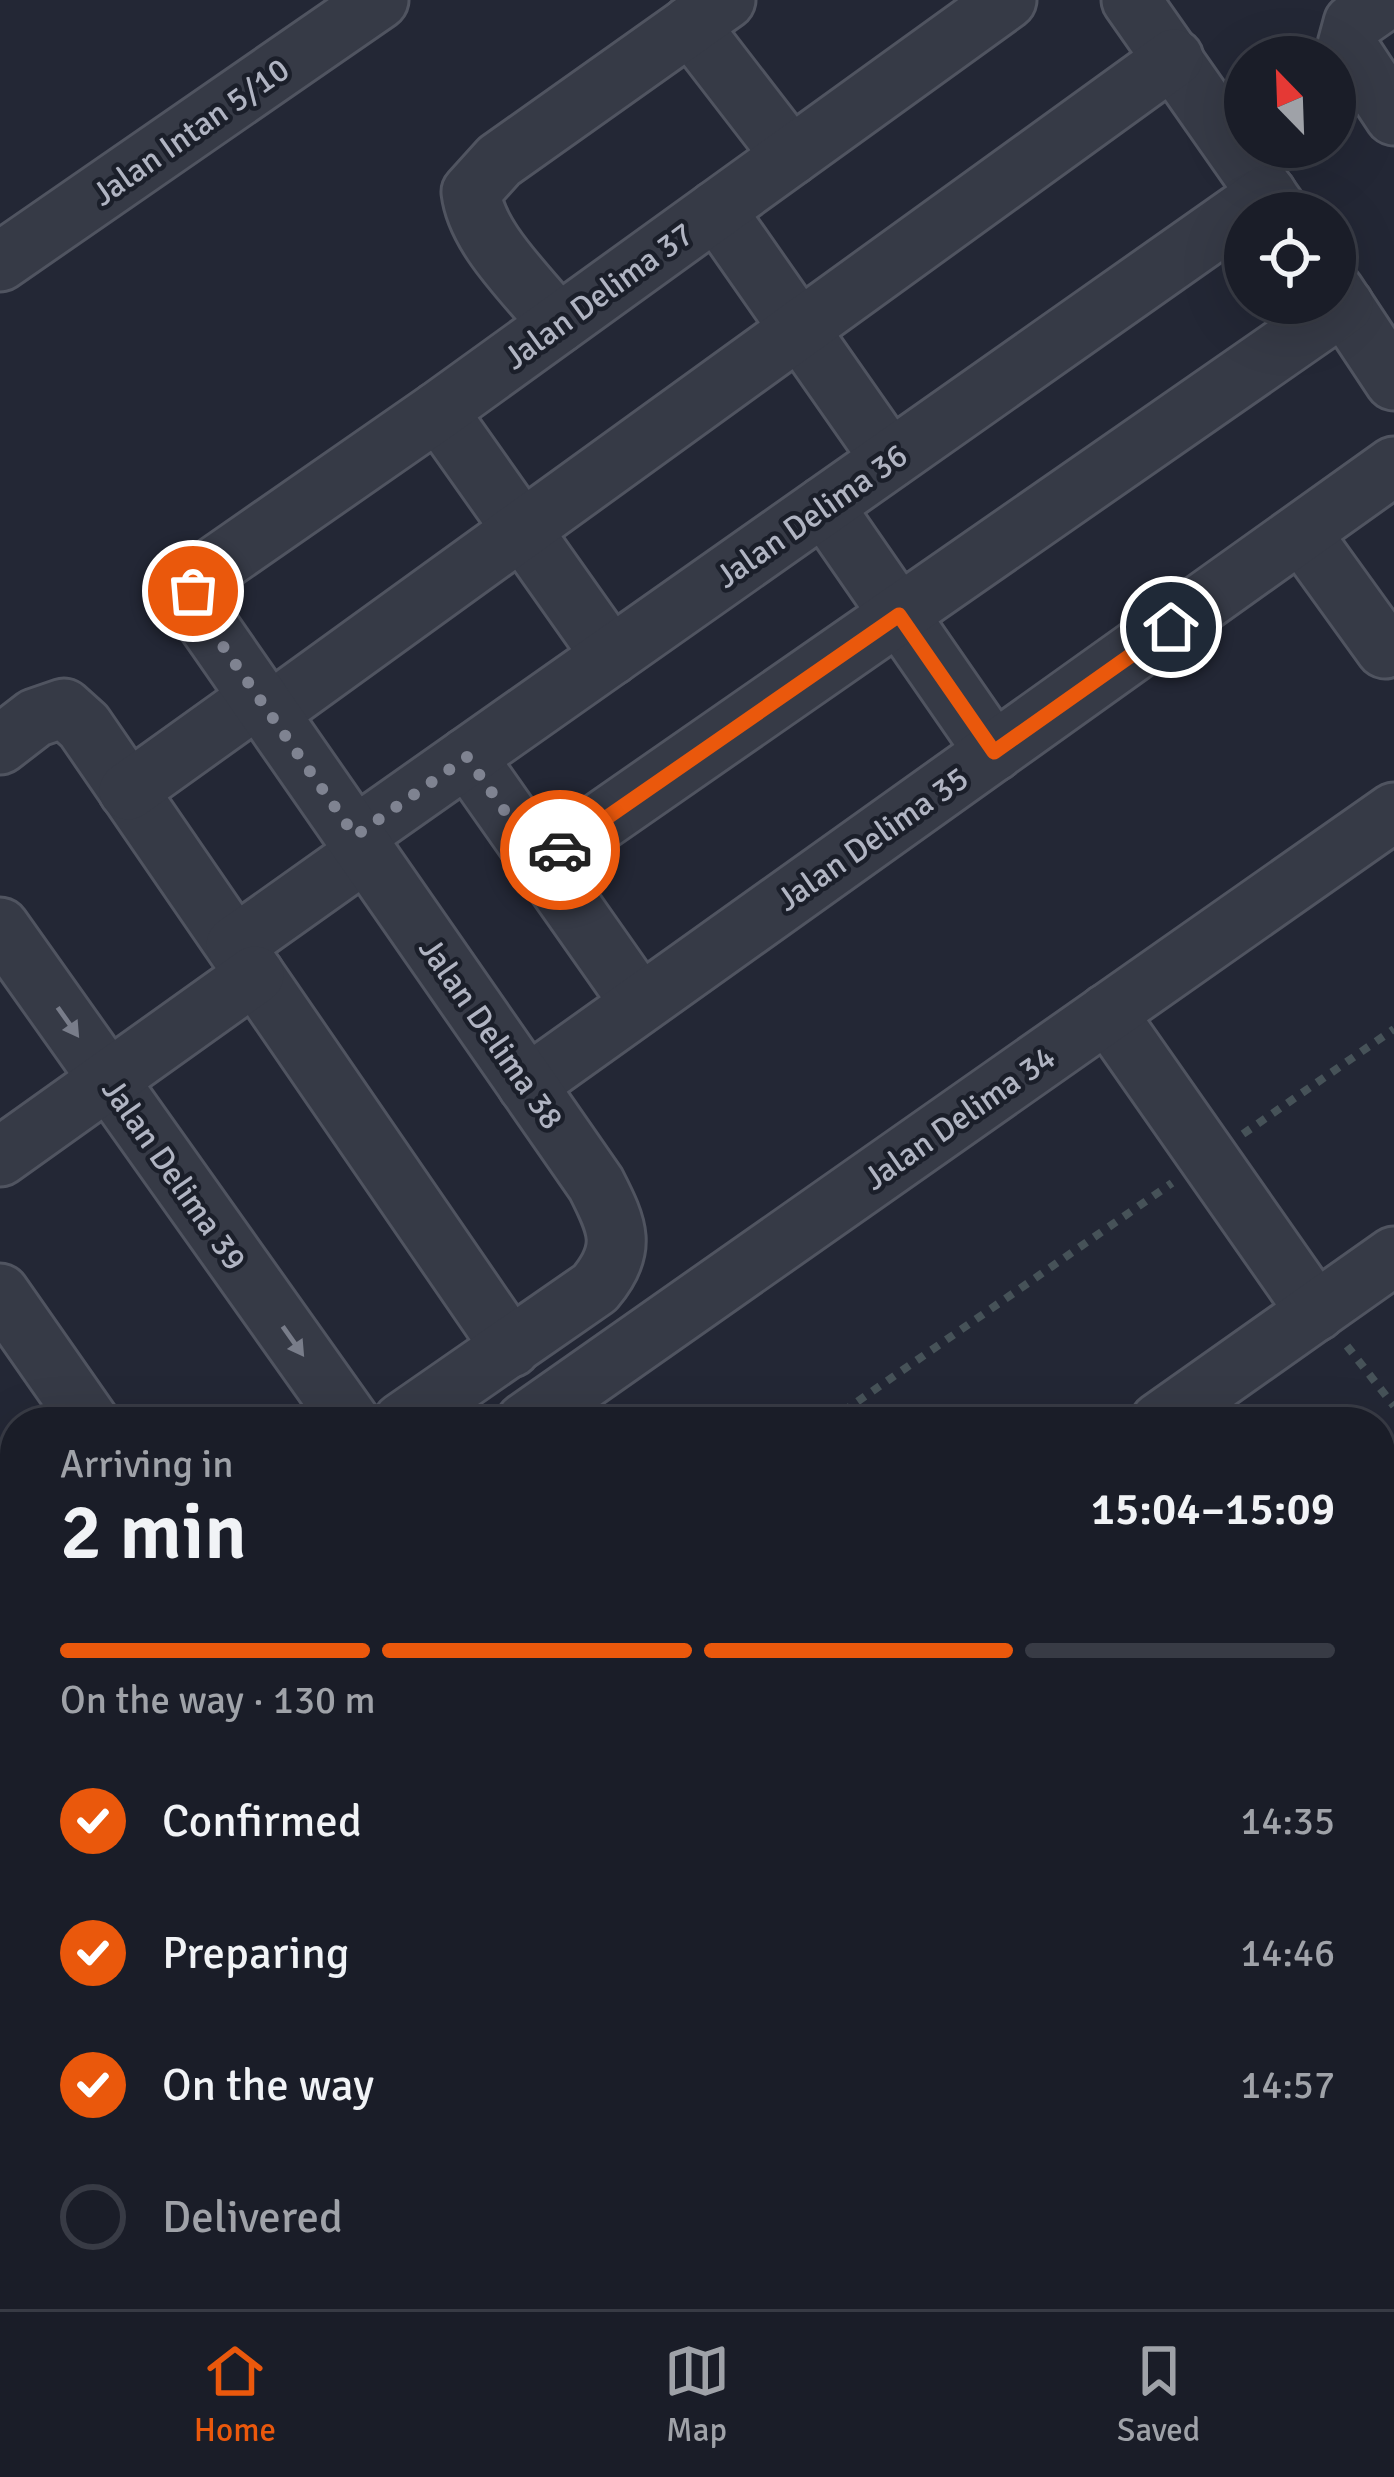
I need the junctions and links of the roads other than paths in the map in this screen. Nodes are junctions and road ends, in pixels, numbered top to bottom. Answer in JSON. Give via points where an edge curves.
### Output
{"nodes":[{"id":1,"x":380,"y":0,"type":"edge"},
{"id":2,"x":1007,"y":0,"type":"edge"},
{"id":3,"x":1386,"y":0,"type":"edge"},
{"id":4,"x":1138,"y":2,"type":"edge"},
{"id":5,"x":708,"y":13,"type":"edge"},
{"id":6,"x":1174,"y":58,"type":"junction"},
{"id":7,"x":1394,"y":116,"type":"edge"},
{"id":8,"x":791,"y":156,"type":"junction"},
{"id":9,"x":1265,"y":192,"type":"edge"},
{"id":10,"x":716,"y":210,"type":"junction"},
{"id":11,"x":1224,"y":236,"type":"edge"},
{"id":12,"x":0,"y":262,"type":"edge"},
{"id":13,"x":1356,"y":323,"type":"edge"},
{"id":14,"x":558,"y":324,"type":"junction"},
{"id":15,"x":1305,"y":324,"type":"edge"},
{"id":16,"x":799,"y":329,"type":"junction"},
{"id":17,"x":1394,"y":381,"type":"edge"},
{"id":18,"x":438,"y":411,"type":"junction"},
{"id":19,"x":890,"y":459,"type":"junction"},
{"id":20,"x":1394,"y":466,"type":"edge"},
{"id":21,"x":824,"y":506,"type":"junction"},
{"id":22,"x":520,"y":530,"type":"junction"},
{"id":23,"x":1302,"y":534,"type":"junction"},
{"id":24,"x":193,"y":591,"type":"joint"},
{"id":25,"x":899,"y":615,"type":"junction"},
{"id":26,"x":1385,"y":650,"type":"dead end"},
{"id":27,"x":610,"y":656,"type":"junction"},
{"id":28,"x":264,"y":705,"type":"junction"},
{"id":29,"x":0,"y":746,"type":"edge"},
{"id":30,"x":994,"y":752,"type":"junction"},
{"id":31,"x":467,"y":757,"type":"junction"},
{"id":32,"x":128,"y":791,"type":"junction"},
{"id":33,"x":1394,"y":812,"type":"edge"},
{"id":34,"x":361,"y":844,"type":"junction"},
{"id":35,"x":541,"y":863,"type":"junction"},
{"id":36,"x":0,"y":927,"type":"edge"},
{"id":37,"x":245,"y":960,"type":"junction"},
{"id":38,"x":639,"y":1003,"type":"junction"},
{"id":39,"x":1107,"y":1013,"type":"junction"},
{"id":40,"x":108,"y":1080,"type":"junction"},
{"id":41,"x":527,"y":1084,"type":"junction"},
{"id":42,"x":0,"y":1157,"type":"edge"},
{"id":43,"x":1394,"y":1256,"type":"edge"},
{"id":44,"x":0,"y":1294,"type":"edge"},
{"id":45,"x":1316,"y":1312,"type":"junction"},
{"id":46,"x":511,"y":1348,"type":"junction"},
{"id":47,"x":79,"y":1407,"type":"edge"},
{"id":48,"x":340,"y":1407,"type":"edge"},
{"id":49,"x":424,"y":1407,"type":"edge"},
{"id":50,"x":546,"y":1407,"type":"edge"},
{"id":51,"x":1180,"y":1407,"type":"edge"}],
"edges":[{"from":1,"to":12,"type":"street","name":"Jalan Intan 5/10"},
{"from":2,"to":8,"type":"street","name":"Jalan Delima 37"},
{"from":3,"to":7,"type":"street","via":[[1353,23],[1348,45]]},
{"from":4,"to":6,"type":"street"},
{"from":5,"to":8,"type":"street"},
{"from":5,"to":14,"type":"street","via":[[499,161],[471,192],[486,232]]},
{"from":6,"to":9,"type":"street"},
{"from":6,"to":16,"type":"street"},
{"from":8,"to":10,"type":"street","name":"Jalan Delima 37"},
{"from":10,"to":14,"type":"street","name":"Jalan Delima 37"},
{"from":10,"to":16,"type":"street"},
{"from":11,"to":19,"type":"street","name":"Jalan Delima 36"},
{"from":13,"to":17,"type":"street"},
{"from":14,"to":18,"type":"street","name":"Jalan Delima 37"},
{"from":15,"to":25,"type":"street"},
{"from":16,"to":19,"type":"street"},
{"from":16,"to":22,"type":"street"},
{"from":18,"to":22,"type":"street"},
{"from":18,"to":24,"type":"street","name":"Jalan Delima 37","via":[[202,575]]},
{"from":19,"to":21,"type":"street","name":"Jalan Delima 36"},
{"from":20,"to":23,"type":"street","name":"Jalan Delima 35"},
{"from":21,"to":25,"type":"street"},
{"from":21,"to":27,"type":"street","name":"Jalan Delima 36"},
{"from":22,"to":27,"type":"street"},
{"from":22,"to":28,"type":"street"},
{"from":23,"to":26,"type":"street"},
{"from":23,"to":30,"type":"street","name":"Jalan Delima 35"},
{"from":24,"to":28,"type":"street","name":"Jalan Delima 38","via":[[197,609]]},
{"from":25,"to":30,"type":"street"},
{"from":25,"to":35,"type":"street"},
{"from":27,"to":31,"type":"street","name":"Jalan Delima 36"},
{"from":28,"to":32,"type":"street"},
{"from":28,"to":34,"type":"street","name":"Jalan Delima 38"},
{"from":29,"to":32,"type":"street","via":[[35,718],[64,708]]},
{"from":30,"to":38,"type":"street","name":"Jalan Delima 35"},
{"from":31,"to":34,"type":"street","name":"Jalan Delima 36"},
{"from":31,"to":35,"type":"street"},
{"from":32,"to":37,"type":"street"},
{"from":33,"to":39,"type":"street","name":"Jalan Delima 34"},
{"from":34,"to":37,"type":"street","name":"Jalan Delima 36"},
{"from":34,"to":41,"type":"street","name":"Jalan Delima 38"},
{"from":35,"to":38,"type":"street"},
{"from":36,"to":40,"type":"street","name":"Jalan Delima 39","one_way":true},
{"from":37,"to":40,"type":"street","name":"Jalan Delima 36"},
{"from":37,"to":46,"type":"street"},
{"from":38,"to":41,"type":"street","name":"Jalan Delima 35"},
{"from":39,"to":45,"type":"street"},
{"from":39,"to":50,"type":"street","name":"Jalan Delima 34"},
{"from":40,"to":42,"type":"street","name":"Jalan Delima 36"},
{"from":40,"to":48,"type":"street","name":"Jalan Delima 39","one_way":true},
{"from":41,"to":46,"type":"street","name":"Jalan Delima 38","via":[[596,1184],[618,1238],[614,1265],[595,1288]]},
{"from":43,"to":45,"type":"street"},
{"from":44,"to":47,"type":"street"},
{"from":45,"to":51,"type":"street"},
{"from":46,"to":49,"type":"street","name":"Jalan Delima 38"}]}
